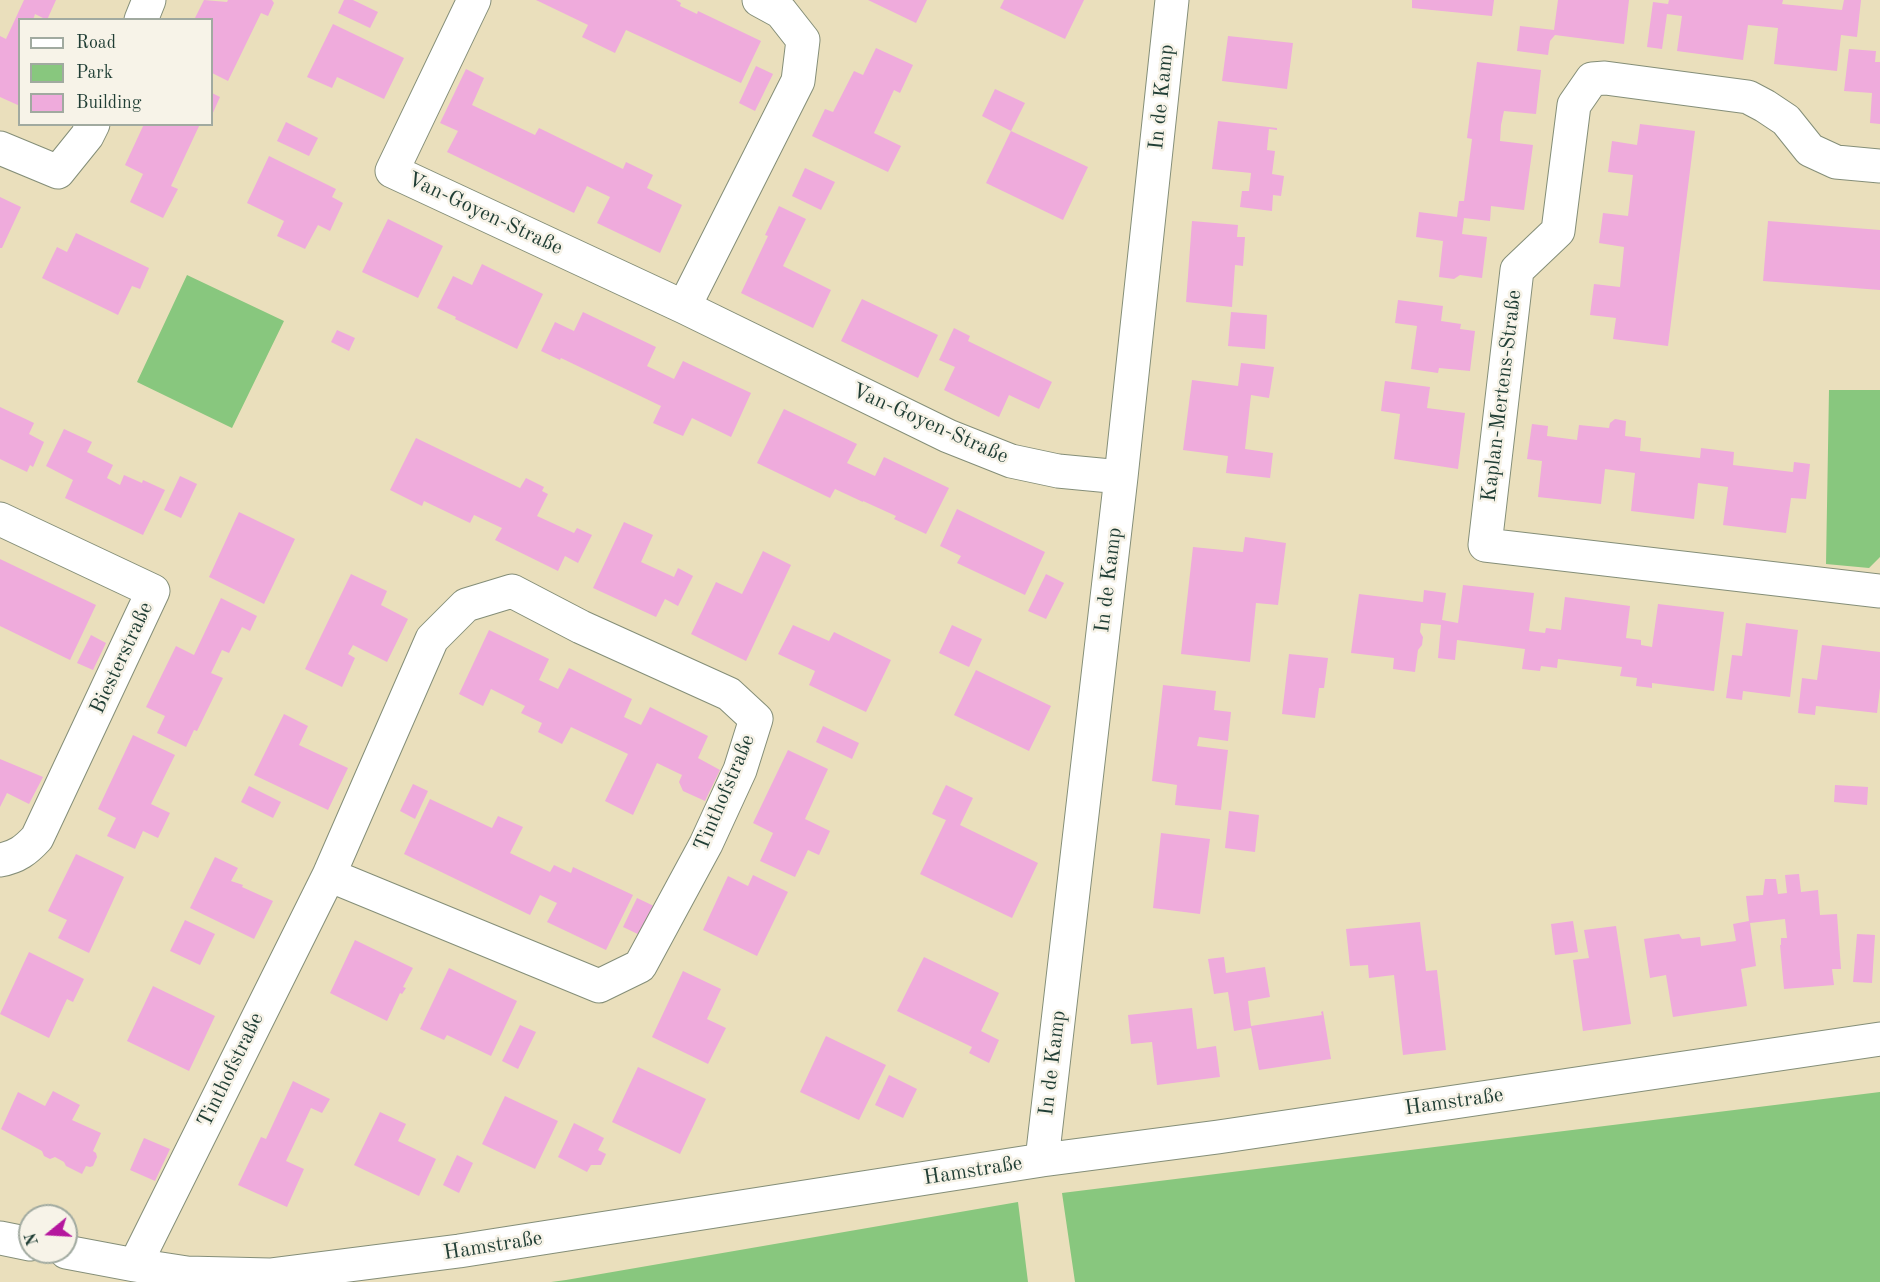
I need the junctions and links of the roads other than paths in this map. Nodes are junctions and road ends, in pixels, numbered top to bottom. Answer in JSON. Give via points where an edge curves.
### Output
{"nodes":[{"id":1,"x":149,"y":0,"type":"edge"},
{"id":2,"x":474,"y":0,"type":"edge"},
{"id":3,"x":759,"y":0,"type":"edge"},
{"id":4,"x":1172,"y":0,"type":"edge"},
{"id":5,"x":142,"y":18,"type":"edge"},
{"id":6,"x":92,"y":126,"type":"edge"},
{"id":7,"x":0,"y":148,"type":"edge"},
{"id":8,"x":1880,"y":166,"type":"edge"},
{"id":9,"x":684,"y":307,"type":"junction"},
{"id":10,"x":1121,"y":477,"type":"junction"},
{"id":11,"x":0,"y":519,"type":"edge"},
{"id":12,"x":1880,"y":591,"type":"edge"},
{"id":13,"x":0,"y":860,"type":"edge"},
{"id":14,"x":329,"y":875,"type":"junction"},
{"id":15,"x":1880,"y":1040,"type":"edge"},
{"id":16,"x":1042,"y":1160,"type":"junction"},
{"id":17,"x":0,"y":1238,"type":"edge"},
{"id":18,"x":18,"y":1242,"type":"edge"},
{"id":19,"x":78,"y":1254,"type":"edge"},
{"id":20,"x":135,"y":1265,"type":"junction"}],
"edges":[{"from":1,"to":5,"type":"street"},
{"from":2,"to":9,"type":"street","name":"Van-Goyen-Straße","via":[[392,171]]},
{"from":3,"to":9,"type":"street","via":[[781,12],[802,40],[798,81]]},
{"from":4,"to":10,"type":"street","name":"In de Kamp"},
{"from":6,"to":7,"type":"street","via":[[58,172]]},
{"from":8,"to":12,"type":"street","name":"Kaplan-Mertens-Straße","via":[[1836,162],[1810,150],[1786,120],[1748,97],[1592,79],[1574,105],[1558,231],[1517,270],[1485,545]]},
{"from":9,"to":10,"type":"street","name":"Van-Goyen-Straße","via":[[948,436],[1011,461],[1058,471]]},
{"from":10,"to":16,"type":"street","name":"In de Kamp"},
{"from":11,"to":13,"type":"street","name":"Biesterstraße","via":[[153,591],[37,838],[24,851]]},
{"from":14,"to":14,"type":"street","name":"Tinthofstraße","via":[[432,639],[466,605],[512,591],[729,694],[756,719],[740,770],[706,844],[640,966],[598,986]]},
{"from":14,"to":20,"type":"street","name":"Tinthofstraße"},
{"from":15,"to":16,"type":"street","name":"Hamstraße"},
{"from":16,"to":20,"type":"street","name":"Hamstraße","via":[[459,1251],[270,1275],[187,1273]]},
{"from":17,"to":18,"type":"street"},
{"from":19,"to":20,"type":"street","name":"Hamstraße"}]}
